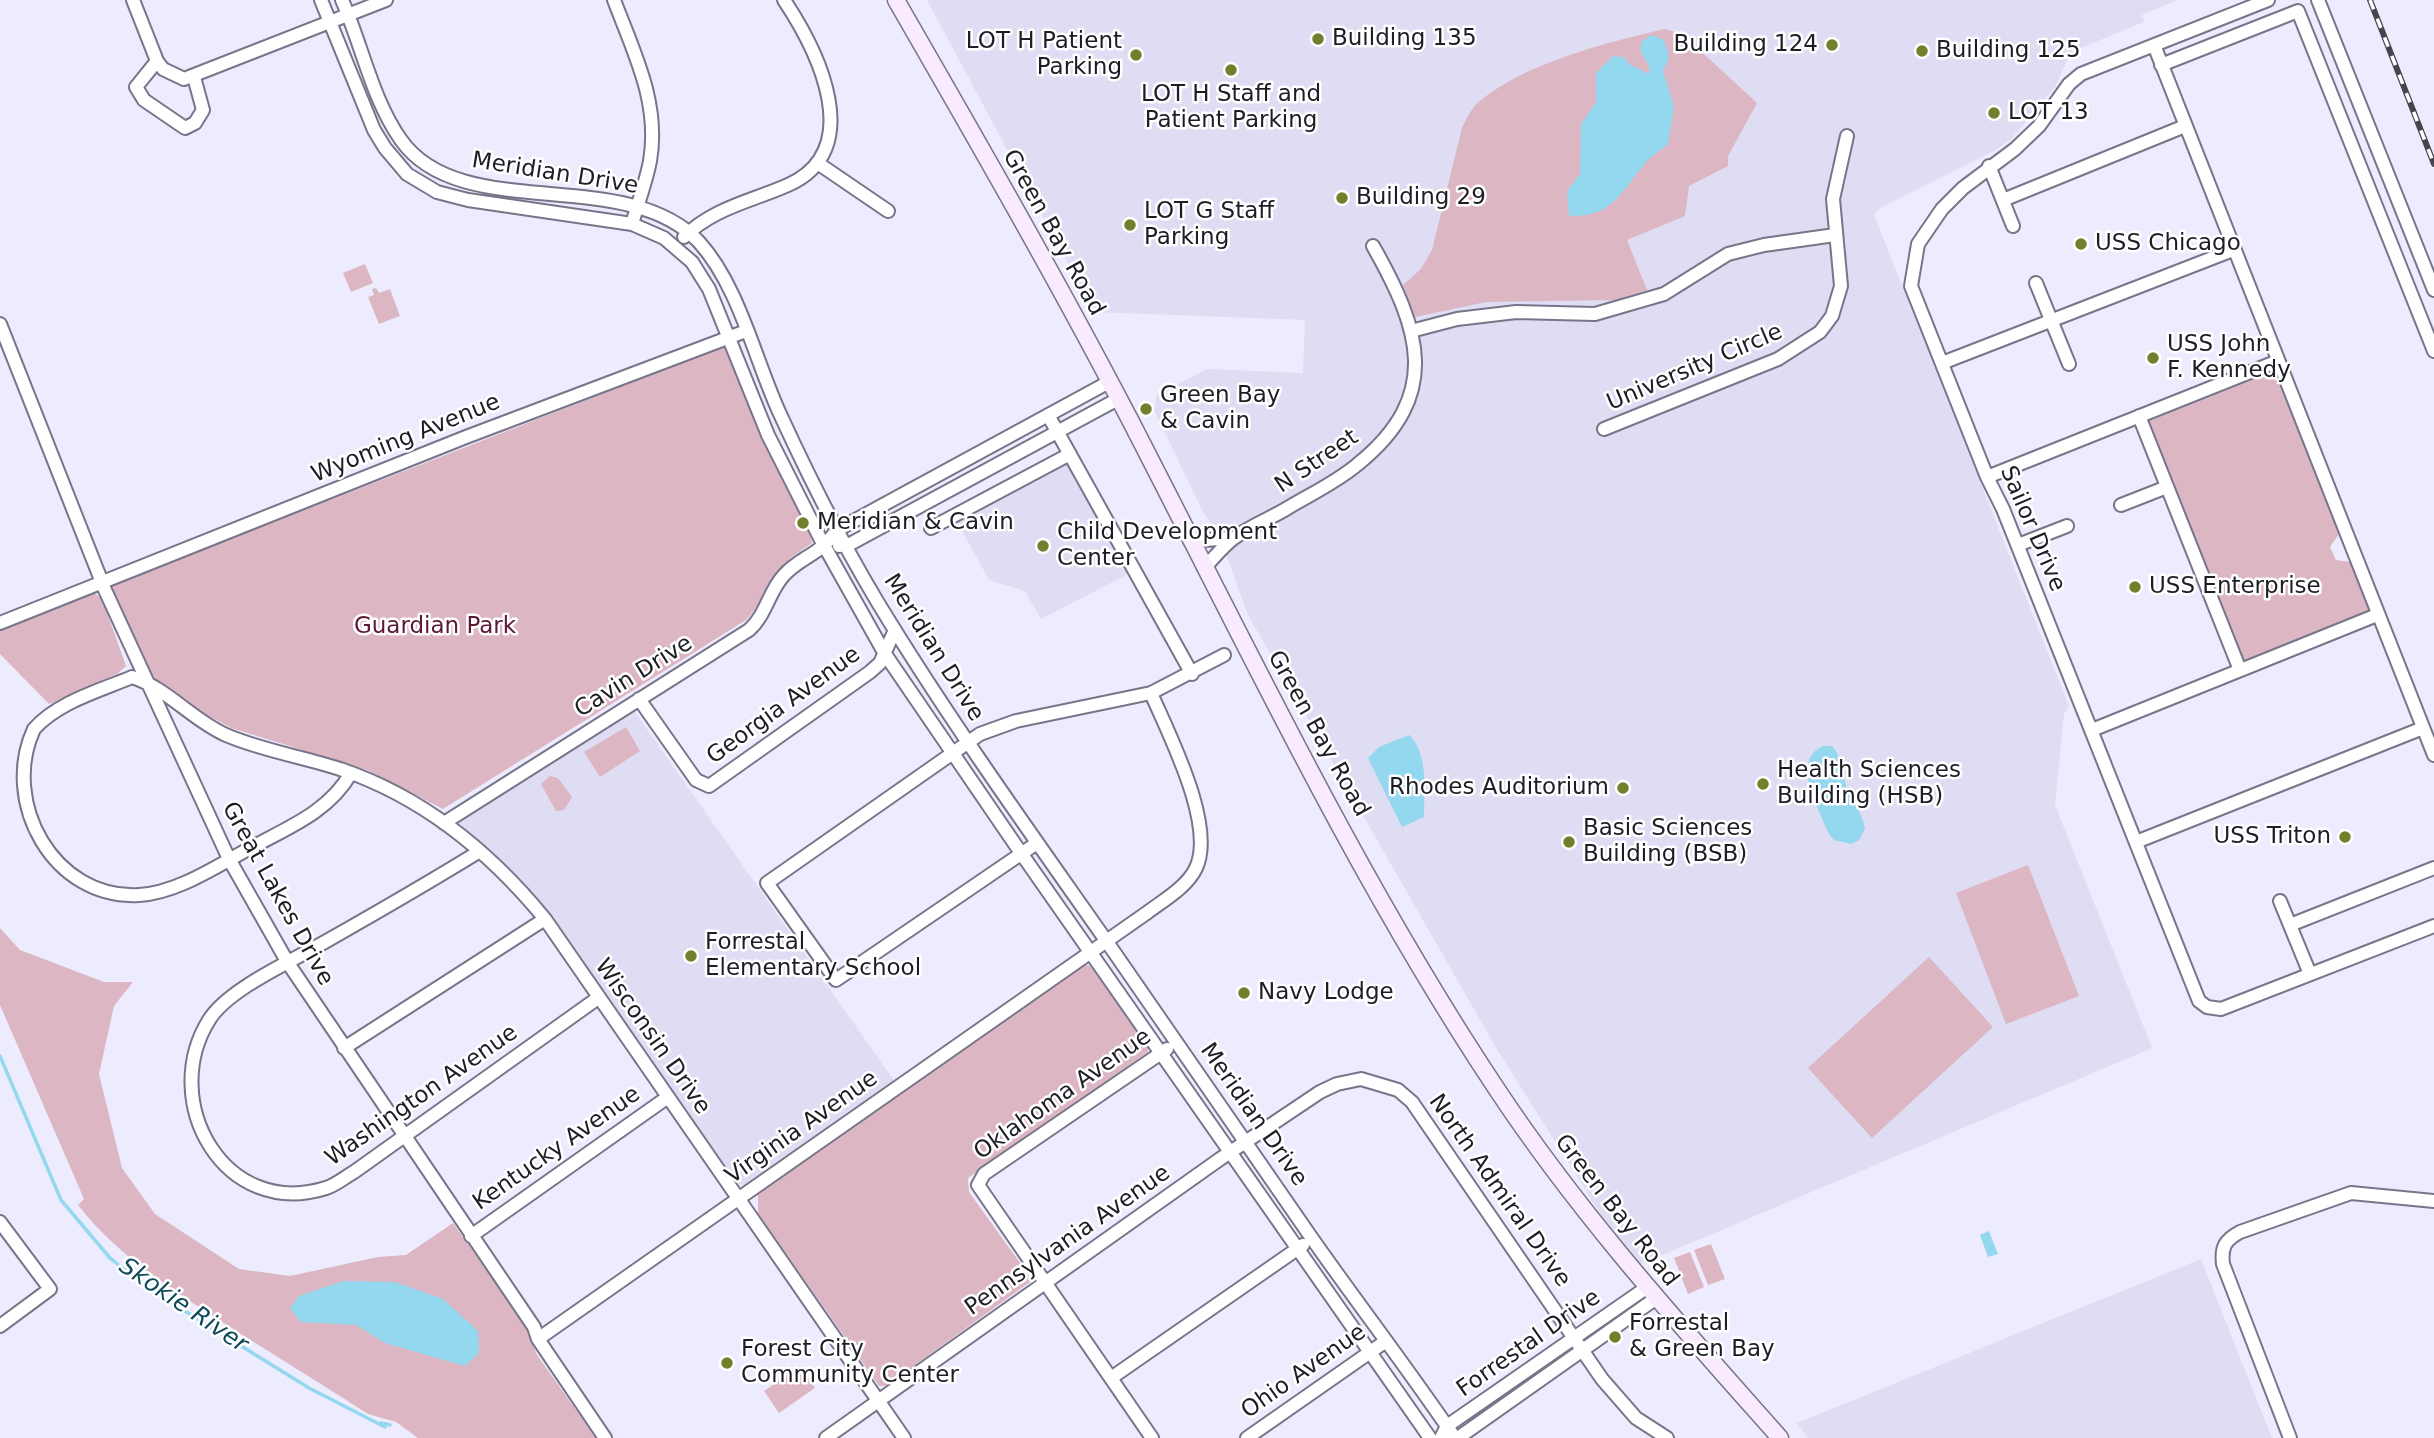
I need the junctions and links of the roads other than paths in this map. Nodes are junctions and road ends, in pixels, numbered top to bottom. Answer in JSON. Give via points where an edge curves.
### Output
{"nodes":[{"id":1,"x":133,"y":0,"type":"edge"},
{"id":2,"x":321,"y":0,"type":"edge"},
{"id":3,"x":342,"y":0,"type":"edge"},
{"id":4,"x":386,"y":0,"type":"edge"},
{"id":5,"x":614,"y":0,"type":"edge"},
{"id":6,"x":784,"y":0,"type":"edge"},
{"id":7,"x":896,"y":0,"type":"edge"},
{"id":8,"x":2268,"y":0,"type":"edge"},
{"id":9,"x":2318,"y":0,"type":"edge"},
{"id":10,"x":348,"y":15,"type":"junction"},
{"id":11,"x":330,"y":22,"type":"junction"},
{"id":12,"x":2154,"y":45,"type":"junction"},
{"id":13,"x":157,"y":61,"type":"junction"},
{"id":14,"x":2161,"y":65,"type":"junction"},
{"id":15,"x":194,"y":77,"type":"junction"},
{"id":16,"x":2185,"y":126,"type":"junction"},
{"id":17,"x":1847,"y":136,"type":"dead end"},
{"id":18,"x":819,"y":164,"type":"junction"},
{"id":19,"x":1989,"y":166,"type":"junction"},
{"id":20,"x":2003,"y":200,"type":"junction"},
{"id":21,"x":637,"y":206,"type":"junction"},
{"id":22,"x":888,"y":211,"type":"dead end"},
{"id":23,"x":632,"y":224,"type":"junction"},
{"id":24,"x":2013,"y":226,"type":"dead end"},
{"id":25,"x":688,"y":233,"type":"junction"},
{"id":26,"x":1835,"y":235,"type":"junction"},
{"id":27,"x":676,"y":245,"type":"junction"},
{"id":28,"x":1373,"y":246,"type":"dead end"},
{"id":29,"x":2233,"y":250,"type":"junction"},
{"id":30,"x":2036,"y":283,"type":"dead end"},
{"id":31,"x":2434,"y":290,"type":"edge"},
{"id":32,"x":2051,"y":321,"type":"junction"},
{"id":33,"x":0,"y":324,"type":"edge"},
{"id":34,"x":746,"y":331,"type":"junction"},
{"id":35,"x":1411,"y":331,"type":"junction"},
{"id":36,"x":727,"y":338,"type":"junction"},
{"id":37,"x":2434,"y":351,"type":"edge"},
{"id":38,"x":2278,"y":361,"type":"junction"},
{"id":39,"x":1942,"y":363,"type":"junction"},
{"id":40,"x":2069,"y":364,"type":"dead end"},
{"id":41,"x":1109,"y":382,"type":"junction"},
{"id":42,"x":1118,"y":399,"type":"junction"},
{"id":43,"x":1048,"y":415,"type":"junction"},
{"id":44,"x":2140,"y":416,"type":"junction"},
{"id":45,"x":1604,"y":429,"type":"dead end"},
{"id":46,"x":1058,"y":432,"type":"junction"},
{"id":47,"x":1070,"y":454,"type":"junction"},
{"id":48,"x":1987,"y":477,"type":"junction"},
{"id":49,"x":2167,"y":486,"type":"junction"},
{"id":50,"x":2121,"y":505,"type":"dead end"},
{"id":51,"x":2067,"y":526,"type":"dead end"},
{"id":52,"x":931,"y":528,"type":"dead end"},
{"id":53,"x":837,"y":530,"type":"junction"},
{"id":54,"x":1234,"y":538,"type":"junction"},
{"id":55,"x":1190,"y":541,"type":"junction"},
{"id":56,"x":845,"y":545,"type":"junction"},
{"id":57,"x":2018,"y":545,"type":"junction"},
{"id":58,"x":825,"y":547,"type":"junction"},
{"id":59,"x":1204,"y":568,"type":"junction"},
{"id":60,"x":102,"y":584,"type":"junction"},
{"id":61,"x":2377,"y":615,"type":"junction"},
{"id":62,"x":0,"y":623,"type":"edge"},
{"id":63,"x":895,"y":631,"type":"junction"},
{"id":64,"x":885,"y":654,"type":"junction"},
{"id":65,"x":1224,"y":655,"type":"dead end"},
{"id":66,"x":2240,"y":670,"type":"junction"},
{"id":67,"x":1192,"y":674,"type":"junction"},
{"id":68,"x":144,"y":681,"type":"junction"},
{"id":69,"x":1151,"y":693,"type":"junction"},
{"id":70,"x":639,"y":699,"type":"junction"},
{"id":71,"x":2423,"y":729,"type":"junction"},
{"id":72,"x":2092,"y":730,"type":"junction"},
{"id":73,"x":967,"y":742,"type":"junction"},
{"id":74,"x":952,"y":752,"type":"junction"},
{"id":75,"x":2434,"y":755,"type":"edge"},
{"id":76,"x":351,"y":773,"type":"junction"},
{"id":77,"x":444,"y":823,"type":"junction"},
{"id":78,"x":2136,"y":842,"type":"junction"},
{"id":79,"x":1037,"y":843,"type":"junction"},
{"id":80,"x":480,"y":851,"type":"junction"},
{"id":81,"x":1021,"y":853,"type":"junction"},
{"id":82,"x":229,"y":859,"type":"junction"},
{"id":83,"x":2434,"y":868,"type":"edge"},
{"id":84,"x":2280,"y":901,"type":"dead end"},
{"id":85,"x":545,"y":919,"type":"junction"},
{"id":86,"x":2290,"y":925,"type":"junction"},
{"id":87,"x":2434,"y":926,"type":"edge"},
{"id":88,"x":1105,"y":940,"type":"junction"},
{"id":89,"x":1089,"y":952,"type":"junction"},
{"id":90,"x":288,"y":963,"type":"junction"},
{"id":91,"x":2310,"y":974,"type":"junction"},
{"id":92,"x":598,"y":998,"type":"junction"},
{"id":93,"x":1176,"y":1042,"type":"junction"},
{"id":94,"x":344,"y":1048,"type":"junction"},
{"id":95,"x":1160,"y":1053,"type":"junction"},
{"id":96,"x":668,"y":1097,"type":"junction"},
{"id":97,"x":402,"y":1136,"type":"junction"},
{"id":98,"x":1247,"y":1141,"type":"junction"},
{"id":99,"x":1231,"y":1152,"type":"junction"},
{"id":100,"x":739,"y":1198,"type":"junction"},
{"id":101,"x":2434,"y":1201,"type":"edge"},
{"id":102,"x":0,"y":1222,"type":"edge"},
{"id":103,"x":471,"y":1236,"type":"junction"},
{"id":104,"x":1312,"y":1238,"type":"junction"},
{"id":105,"x":1298,"y":1248,"type":"junction"},
{"id":106,"x":1045,"y":1284,"type":"junction"},
{"id":107,"x":1650,"y":1293,"type":"junction"},
{"id":108,"x":0,"y":1326,"type":"edge"},
{"id":109,"x":1575,"y":1337,"type":"junction"},
{"id":110,"x":538,"y":1339,"type":"junction"},
{"id":111,"x":1386,"y":1341,"type":"junction"},
{"id":112,"x":1583,"y":1350,"type":"junction"},
{"id":113,"x":1370,"y":1352,"type":"junction"},
{"id":114,"x":1111,"y":1378,"type":"junction"},
{"id":115,"x":879,"y":1402,"type":"junction"},
{"id":116,"x":1444,"y":1432,"type":"edge"},
{"id":117,"x":605,"y":1438,"type":"edge"},
{"id":118,"x":826,"y":1438,"type":"edge"},
{"id":119,"x":904,"y":1438,"type":"edge"},
{"id":120,"x":1152,"y":1438,"type":"edge"},
{"id":121,"x":1247,"y":1438,"type":"edge"},
{"id":122,"x":1430,"y":1438,"type":"edge"},
{"id":123,"x":1457,"y":1438,"type":"edge"},
{"id":124,"x":1667,"y":1438,"type":"edge"},
{"id":125,"x":1780,"y":1438,"type":"edge"},
{"id":126,"x":2290,"y":1438,"type":"edge"}],
"edges":[{"from":1,"to":13,"type":"street"},
{"from":2,"to":11,"type":"street","name":"Meridian Drive"},
{"from":3,"to":10,"type":"street","name":"Meridian Drive"},
{"from":4,"to":10,"type":"street"},
{"from":5,"to":21,"type":"street","via":[[649,91],[652,111],[649,163]]},
{"from":6,"to":18,"type":"street","via":[[831,102],[828,144]]},
{"from":7,"to":41,"type":"main road","name":"Green Bay Road"},
{"from":8,"to":12,"type":"street","name":"Sailor Drive"},
{"from":9,"to":31,"type":"street"},
{"from":10,"to":11,"type":"street"},
{"from":10,"to":21,"type":"street","name":"Meridian Drive","via":[[390,122],[402,143],[418,157],[461,181]]},
{"from":11,"to":15,"type":"street"},
{"from":11,"to":23,"type":"street","name":"Meridian Drive","via":[[374,130],[407,174],[437,192],[468,200]]},
{"from":12,"to":14,"type":"street"},
{"from":12,"to":19,"type":"street","name":"Sailor Drive","via":[[2081,74],[2039,126]]},
{"from":13,"to":15,"type":"street","via":[[173,76]]},
{"from":13,"to":15,"type":"street","via":[[136,87],[144,100],[185,128],[195,123],[203,110]]},
{"from":14,"to":16,"type":"street"},
{"from":14,"to":37,"type":"street","via":[[2298,11]]},
{"from":16,"to":20,"type":"street"},
{"from":16,"to":29,"type":"street"},
{"from":17,"to":26,"type":"street","name":"University Circle","via":[[1833,199]]},
{"from":18,"to":22,"type":"street"},
{"from":18,"to":25,"type":"street","via":[[791,184],[708,216]]},
{"from":19,"to":20,"type":"street"},
{"from":19,"to":39,"type":"street","name":"Sailor Drive","via":[[1942,209],[1918,244],[1911,286]]},
{"from":20,"to":24,"type":"street"},
{"from":21,"to":23,"type":"street"},
{"from":21,"to":25,"type":"street","name":"Meridian Drive"},
{"from":23,"to":27,"type":"street","name":"Meridian Drive"},
{"from":25,"to":27,"type":"street"},
{"from":25,"to":34,"type":"street","name":"Meridian Drive","via":[[718,267]]},
{"from":26,"to":35,"type":"street","via":[[1728,254],[1664,294],[1595,314],[1494,313]]},
{"from":26,"to":45,"type":"street","name":"University Circle","via":[[1841,286],[1832,316],[1813,338],[1778,359]]},
{"from":27,"to":36,"type":"street","name":"Meridian Drive","via":[[701,274]]},
{"from":28,"to":35,"type":"street","name":"N Street"},
{"from":29,"to":32,"type":"street"},
{"from":29,"to":38,"type":"street"},
{"from":30,"to":32,"type":"street"},
{"from":32,"to":39,"type":"street"},
{"from":32,"to":40,"type":"street"},
{"from":33,"to":60,"type":"street","name":"Great Lakes Drive"},
{"from":34,"to":36,"type":"street","name":"Wyoming Avenue"},
{"from":34,"to":53,"type":"street","name":"Meridian Drive","via":[[779,413]]},
{"from":35,"to":54,"type":"street","name":"N Street","via":[[1416,355],[1412,393],[1381,442],[1357,465]]},
{"from":36,"to":58,"type":"street","name":"Meridian Drive","via":[[768,435]]},
{"from":36,"to":60,"type":"street","name":"Wyoming Avenue"},
{"from":38,"to":44,"type":"street"},
{"from":38,"to":61,"type":"street"},
{"from":39,"to":48,"type":"street","name":"Sailor Drive"},
{"from":41,"to":42,"type":"main road","name":"Green Bay Road"},
{"from":41,"to":43,"type":"street","name":"Cavin Drive"},
{"from":42,"to":46,"type":"street","name":"Cavin Drive"},
{"from":42,"to":55,"type":"main road","name":"Green Bay Road"},
{"from":43,"to":46,"type":"street"},
{"from":43,"to":53,"type":"street","name":"Cavin Drive"},
{"from":44,"to":48,"type":"street"},
{"from":44,"to":49,"type":"street"},
{"from":46,"to":47,"type":"street"},
{"from":46,"to":56,"type":"street","name":"Cavin Drive"},
{"from":47,"to":52,"type":"street"},
{"from":47,"to":67,"type":"street"},
{"from":48,"to":57,"type":"street","name":"Sailor Drive"},
{"from":49,"to":50,"type":"street"},
{"from":49,"to":66,"type":"street"},
{"from":51,"to":57,"type":"street"},
{"from":53,"to":56,"type":"street","name":"Meridian Drive"},
{"from":53,"to":58,"type":"street","name":"Cavin Drive"},
{"from":54,"to":55,"type":"street","name":"N Street"},
{"from":54,"to":59,"type":"street","name":"N Street"},
{"from":55,"to":59,"type":"main road","name":"Green Bay Road"},
{"from":56,"to":58,"type":"street","name":"Cavin Drive"},
{"from":56,"to":63,"type":"street","name":"Meridian Drive"},
{"from":57,"to":72,"type":"street","name":"Sailor Drive"},
{"from":58,"to":64,"type":"street","name":"Meridian Drive"},
{"from":58,"to":70,"type":"street","name":"Cavin Drive","via":[[782,577],[749,630]]},
{"from":59,"to":107,"type":"main road","name":"Green Bay Road","via":[[1458,1030],[1554,1171]]},
{"from":60,"to":62,"type":"street","name":"Wyoming Avenue"},
{"from":60,"to":68,"type":"street","name":"Great Lakes Drive"},
{"from":61,"to":66,"type":"street"},
{"from":61,"to":71,"type":"street"},
{"from":63,"to":64,"type":"street","name":"Georgia Avenue"},
{"from":63,"to":73,"type":"street","name":"Meridian Drive"},
{"from":64,"to":70,"type":"street","name":"Georgia Avenue","via":[[870,672],[709,786],[696,780]]},
{"from":64,"to":74,"type":"street","name":"Meridian Drive"},
{"from":65,"to":67,"type":"street"},
{"from":66,"to":72,"type":"street"},
{"from":67,"to":69,"type":"street"},
{"from":68,"to":76,"type":"street","name":"Wisconsin Drive","via":[[226,735]]},
{"from":68,"to":82,"type":"street","name":"Great Lakes Drive"},
{"from":68,"to":82,"type":"street","via":[[132,677],[67,705],[33,730],[13,779],[17,813],[25,831],[35,850],[64,876],[83,887],[115,895],[142,895],[173,886]]},
{"from":69,"to":73,"type":"street","via":[[1016,721]]},
{"from":69,"to":88,"type":"street","name":"Virginia Avenue","via":[[1196,806],[1203,837],[1200,858],[1182,885]]},
{"from":70,"to":77,"type":"street","name":"Cavin Drive"},
{"from":71,"to":75,"type":"street"},
{"from":71,"to":78,"type":"street"},
{"from":72,"to":78,"type":"street","name":"Sailor Drive"},
{"from":73,"to":74,"type":"street"},
{"from":73,"to":79,"type":"street","name":"Meridian Drive"},
{"from":74,"to":81,"type":"street","name":"Meridian Drive"},
{"from":74,"to":81,"type":"street","via":[[767,883],[836,980]]},
{"from":76,"to":77,"type":"street","name":"Wisconsin Drive"},
{"from":76,"to":82,"type":"street","via":[[319,810]]},
{"from":77,"to":80,"type":"street","name":"Wisconsin Drive"},
{"from":78,"to":91,"type":"street","name":"Sailor Drive","via":[[2199,1001],[2221,1009]]},
{"from":79,"to":81,"type":"street"},
{"from":79,"to":88,"type":"street","name":"Meridian Drive"},
{"from":80,"to":85,"type":"street","name":"Wisconsin Drive"},
{"from":80,"to":90,"type":"street","name":"Washington Avenue"},
{"from":81,"to":89,"type":"street","name":"Meridian Drive"},
{"from":82,"to":90,"type":"street","name":"Great Lakes Drive"},
{"from":83,"to":86,"type":"street"},
{"from":84,"to":86,"type":"street"},
{"from":85,"to":92,"type":"street","name":"Wisconsin Drive"},
{"from":85,"to":94,"type":"street"},
{"from":86,"to":91,"type":"street"},
{"from":87,"to":91,"type":"street","name":"Sailor Drive"},
{"from":88,"to":89,"type":"street","name":"Virginia Avenue"},
{"from":88,"to":93,"type":"street","name":"Meridian Drive"},
{"from":89,"to":95,"type":"street","name":"Meridian Drive"},
{"from":89,"to":100,"type":"street","name":"Virginia Avenue"},
{"from":90,"to":94,"type":"street","name":"Great Lakes Drive"},
{"from":90,"to":97,"type":"street","name":"Washington Avenue","via":[[232,997],[210,1018],[199,1040],[190,1087],[205,1140],[235,1174],[254,1185],[279,1193],[302,1193],[328,1187]]},
{"from":92,"to":96,"type":"street","name":"Wisconsin Drive"},
{"from":92,"to":97,"type":"street","name":"Washington Avenue"},
{"from":93,"to":95,"type":"street","name":"Oklahoma Avenue"},
{"from":93,"to":98,"type":"street","name":"Meridian Drive"},
{"from":94,"to":97,"type":"street","name":"Great Lakes Drive"},
{"from":95,"to":99,"type":"street","name":"Meridian Drive"},
{"from":95,"to":106,"type":"street","name":"Oklahoma Avenue","via":[[984,1174],[978,1185]]},
{"from":96,"to":100,"type":"street","name":"Wisconsin Drive"},
{"from":96,"to":103,"type":"street","name":"Kentucky Avenue"},
{"from":97,"to":103,"type":"street","name":"Great Lakes Drive"},
{"from":98,"to":99,"type":"street","name":"North Admiral Drive"},
{"from":98,"to":104,"type":"street","name":"Meridian Drive"},
{"from":98,"to":109,"type":"street","name":"North Admiral Drive","via":[[1337,1084],[1361,1079],[1398,1090],[1430,1125]]},
{"from":99,"to":105,"type":"street","name":"Meridian Drive"},
{"from":99,"to":106,"type":"street","name":"Pennsylvania Avenue"},
{"from":100,"to":110,"type":"street","name":"Virginia Avenue"},
{"from":100,"to":115,"type":"street","name":"Wisconsin Drive"},
{"from":101,"to":126,"type":"street","via":[[2351,1193],[2240,1232],[2226,1243],[2223,1264]]},
{"from":102,"to":108,"type":"street","via":[[50,1289]]},
{"from":103,"to":110,"type":"street","name":"Great Lakes Drive"},
{"from":104,"to":105,"type":"street"},
{"from":104,"to":111,"type":"street","name":"Meridian Drive"},
{"from":105,"to":113,"type":"street","name":"Meridian Drive"},
{"from":105,"to":114,"type":"street"},
{"from":106,"to":114,"type":"street"},
{"from":106,"to":115,"type":"street","name":"Pennsylvania Avenue"},
{"from":107,"to":109,"type":"street","name":"Forrestal Drive"},
{"from":107,"to":112,"type":"street","name":"Forrestal Drive"},
{"from":107,"to":125,"type":"main road","name":"Green Bay Road"},
{"from":109,"to":112,"type":"street","name":"North Admiral Drive"},
{"from":109,"to":116,"type":"street","name":"Forrestal Drive"},
{"from":110,"to":117,"type":"street","name":"Great Lakes Drive"},
{"from":111,"to":113,"type":"street","name":"Ohio Avenue"},
{"from":111,"to":116,"type":"street","name":"Meridian Drive"},
{"from":112,"to":123,"type":"street","name":"Forrestal Drive"},
{"from":112,"to":124,"type":"street","name":"North Admiral Drive","via":[[1636,1418]]},
{"from":113,"to":121,"type":"street","name":"Ohio Avenue"},
{"from":113,"to":122,"type":"street","name":"Meridian Drive"},
{"from":114,"to":120,"type":"street"},
{"from":115,"to":118,"type":"street","name":"Pennsylvania Avenue"},
{"from":115,"to":119,"type":"street"},
{"from":116,"to":123,"type":"street","name":"Meridian Drive"}]}
